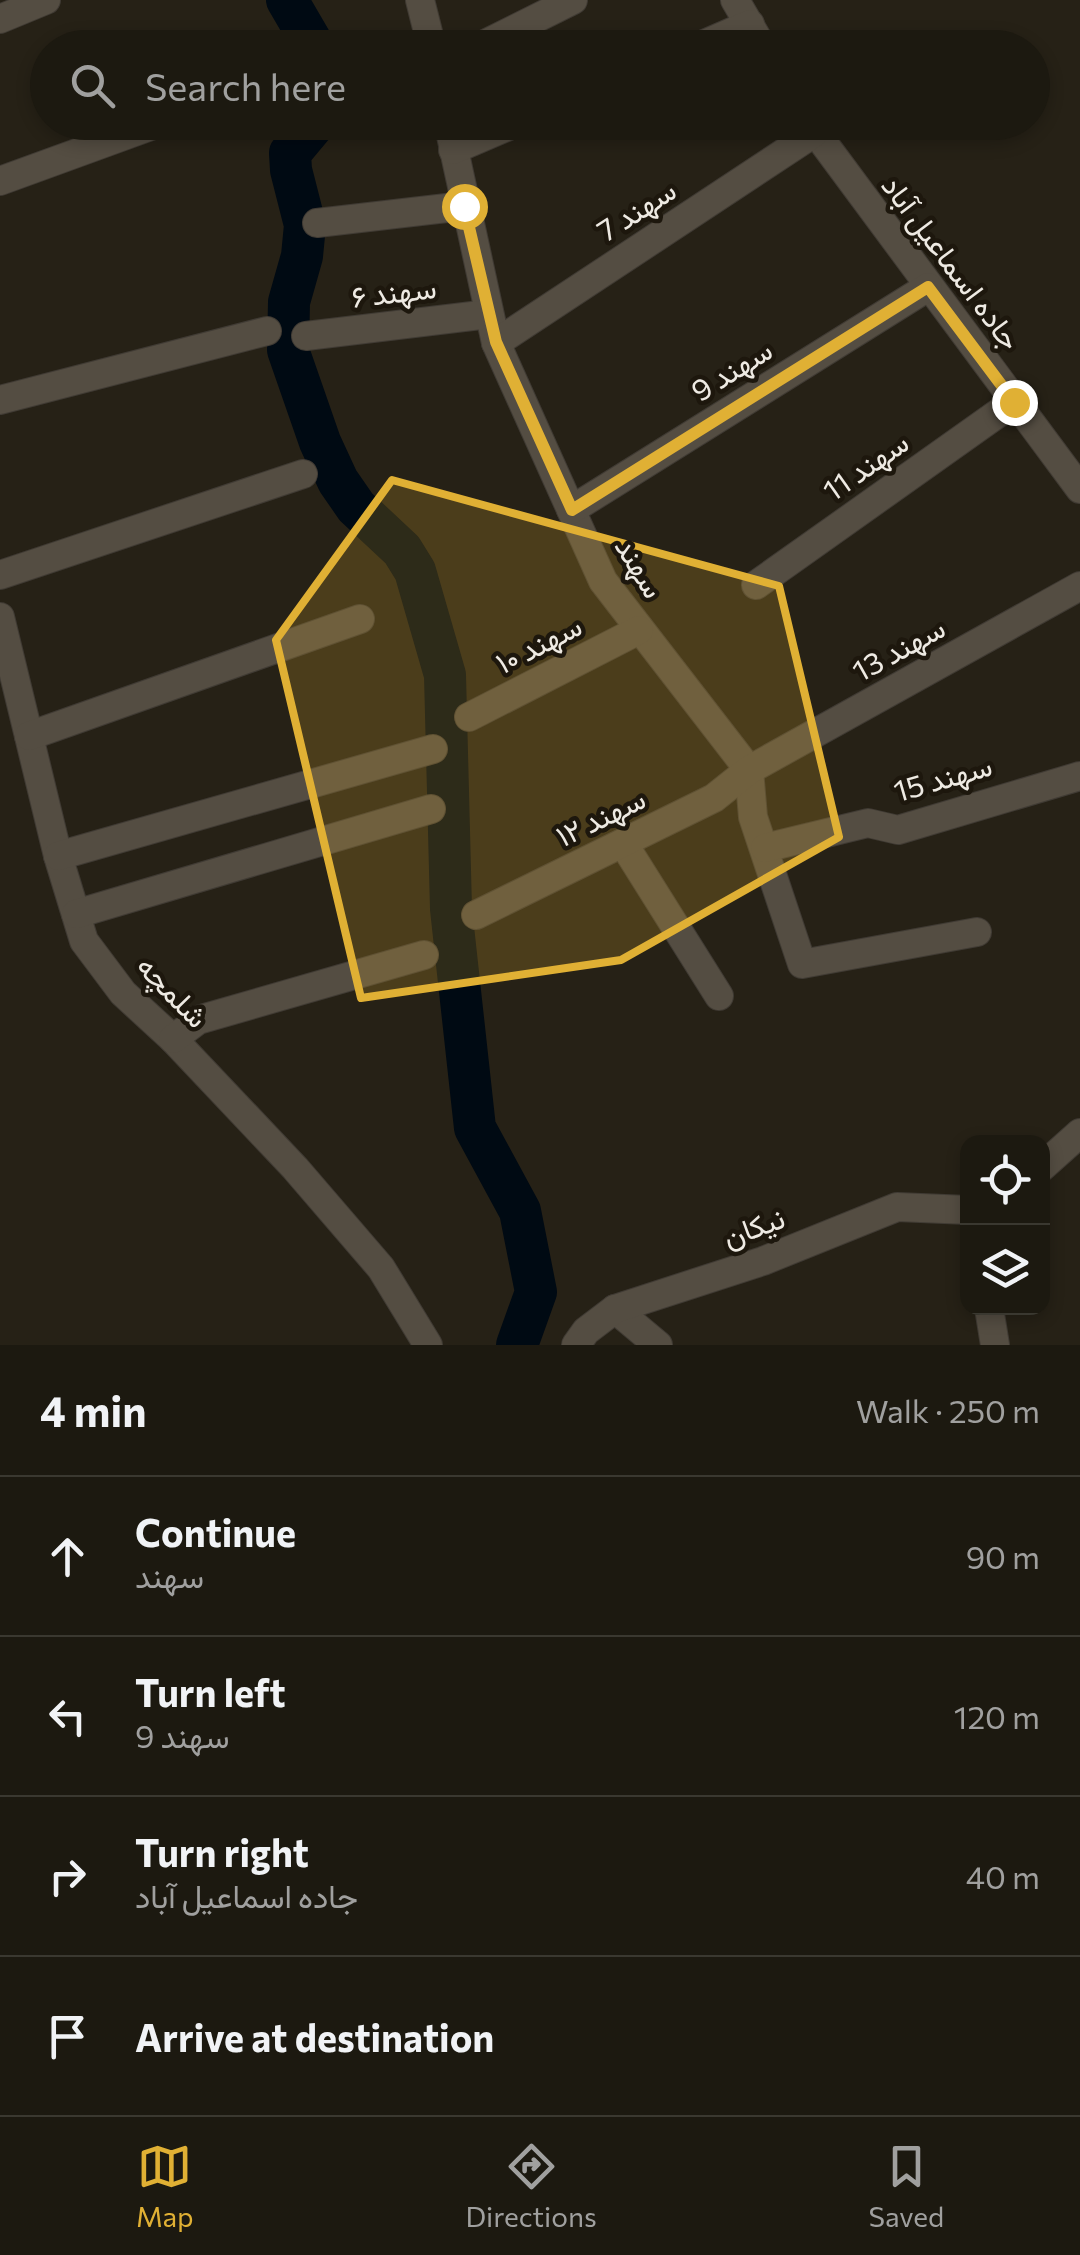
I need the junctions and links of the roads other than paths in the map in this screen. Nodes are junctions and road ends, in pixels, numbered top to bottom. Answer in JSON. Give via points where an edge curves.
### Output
{"nodes":[{"id":1,"x":46,"y":0,"type":"edge"},
{"id":2,"x":420,"y":0,"type":"edge"},
{"id":3,"x":573,"y":0,"type":"edge"},
{"id":4,"x":0,"y":18,"type":"edge"},
{"id":5,"x":428,"y":30,"type":"edge"},
{"id":6,"x":512,"y":30,"type":"edge"},
{"id":7,"x":113,"y":140,"type":"edge"},
{"id":8,"x":452,"y":140,"type":"edge"},
{"id":9,"x":793,"y":140,"type":"edge"},
{"id":10,"x":820,"y":140,"type":"edge"},
{"id":11,"x":0,"y":181,"type":"edge"},
{"id":12,"x":464,"y":206,"type":"junction"},
{"id":13,"x":317,"y":224,"type":"dead end"},
{"id":14,"x":928,"y":287,"type":"junction"},
{"id":15,"x":489,"y":314,"type":"junction"},
{"id":16,"x":267,"y":331,"type":"dead end"},
{"id":17,"x":306,"y":336,"type":"dead end"},
{"id":18,"x":496,"y":342,"type":"junction"},
{"id":19,"x":0,"y":400,"type":"edge"},
{"id":20,"x":1014,"y":402,"type":"junction"},
{"id":21,"x":303,"y":474,"type":"dead end"},
{"id":22,"x":1080,"y":489,"type":"edge"},
{"id":23,"x":572,"y":510,"type":"junction"},
{"id":24,"x":0,"y":575,"type":"edge"},
{"id":25,"x":756,"y":586,"type":"dead end"},
{"id":26,"x":1080,"y":586,"type":"edge"},
{"id":27,"x":0,"y":617,"type":"edge"},
{"id":28,"x":360,"y":619,"type":"dead end"},
{"id":29,"x":639,"y":630,"type":"junction"},
{"id":30,"x":470,"y":718,"type":"dead end"},
{"id":31,"x":29,"y":736,"type":"junction"},
{"id":32,"x":433,"y":749,"type":"dead end"},
{"id":33,"x":750,"y":770,"type":"junction"},
{"id":34,"x":1080,"y":776,"type":"edge"},
{"id":35,"x":431,"y":809,"type":"dead end"},
{"id":36,"x":623,"y":843,"type":"junction"},
{"id":37,"x":764,"y":848,"type":"junction"},
{"id":38,"x":58,"y":856,"type":"junction"},
{"id":39,"x":76,"y":914,"type":"junction"},
{"id":40,"x":476,"y":915,"type":"dead end"},
{"id":41,"x":977,"y":932,"type":"dead end"},
{"id":42,"x":424,"y":956,"type":"dead end"},
{"id":43,"x":718,"y":996,"type":"dead end"},
{"id":44,"x":173,"y":1040,"type":"junction"},
{"id":45,"x":1080,"y":1133,"type":"edge"},
{"id":46,"x":1050,"y":1161,"type":"edge"},
{"id":47,"x":960,"y":1215,"type":"edge"},
{"id":48,"x":615,"y":1309,"type":"junction"},
{"id":49,"x":990,"y":1315,"type":"edge"},
{"id":50,"x":428,"y":1345,"type":"edge"},
{"id":51,"x":576,"y":1345,"type":"edge"},
{"id":52,"x":658,"y":1345,"type":"edge"},
{"id":53,"x":996,"y":1345,"type":"edge"}],
"edges":[{"from":1,"to":4,"type":"street"},
{"from":2,"to":5,"type":"street"},
{"from":3,"to":6,"type":"street"},
{"from":7,"to":11,"type":"street"},
{"from":8,"to":12,"type":"street","name":"سهند"},
{"from":9,"to":18,"type":"street","name":"سهند 7"},
{"from":10,"to":14,"type":"street","name":"جاده اسماعیل آباد"},
{"from":12,"to":13,"type":"street"},
{"from":12,"to":15,"type":"street","name":"سهند"},
{"from":14,"to":20,"type":"street","name":"جاده اسماعیل آباد"},
{"from":14,"to":23,"type":"street","name":"سهند 9"},
{"from":15,"to":17,"type":"street","name":"سهند ۶"},
{"from":15,"to":18,"type":"street","name":"سهند"},
{"from":16,"to":19,"type":"street"},
{"from":18,"to":23,"type":"street","name":"سهند"},
{"from":20,"to":22,"type":"street","name":"جاده اسماعیل آباد"},
{"from":20,"to":25,"type":"street","name":"سهند 11"},
{"from":21,"to":24,"type":"street"},
{"from":23,"to":29,"type":"street","name":"سهند","via":[[603,581]]},
{"from":26,"to":33,"type":"street","name":"سهند 13"},
{"from":27,"to":31,"type":"street","name":"شلمچه"},
{"from":28,"to":31,"type":"street"},
{"from":29,"to":30,"type":"street","name":"سهند ۱۰"},
{"from":29,"to":33,"type":"street","name":"سهند"},
{"from":31,"to":38,"type":"street","name":"شلمچه"},
{"from":32,"to":38,"type":"street"},
{"from":33,"to":36,"type":"street","name":"سهند ۱۲","via":[[714,798]]},
{"from":33,"to":37,"type":"street","via":[[753,817]]},
{"from":34,"to":37,"type":"street","name":"سهند 15","via":[[898,830],[868,822]]},
{"from":35,"to":39,"type":"street"},
{"from":36,"to":40,"type":"street","name":"سهند ۱۲"},
{"from":36,"to":43,"type":"street"},
{"from":37,"to":41,"type":"street","via":[[802,964]]},
{"from":38,"to":39,"type":"street","name":"شلمچه"},
{"from":39,"to":44,"type":"street","name":"شلمچه","via":[[84,940],[123,992]]},
{"from":42,"to":44,"type":"street","via":[[198,1020]]},
{"from":44,"to":50,"type":"street","name":"شلمچه","via":[[381,1268]]},
{"from":45,"to":46,"type":"street"},
{"from":47,"to":48,"type":"street","name":"نیکان","via":[[897,1207],[763,1261]]},
{"from":48,"to":51,"type":"street","name":"نیکان"},
{"from":48,"to":52,"type":"street"},
{"from":49,"to":53,"type":"street"}]}
